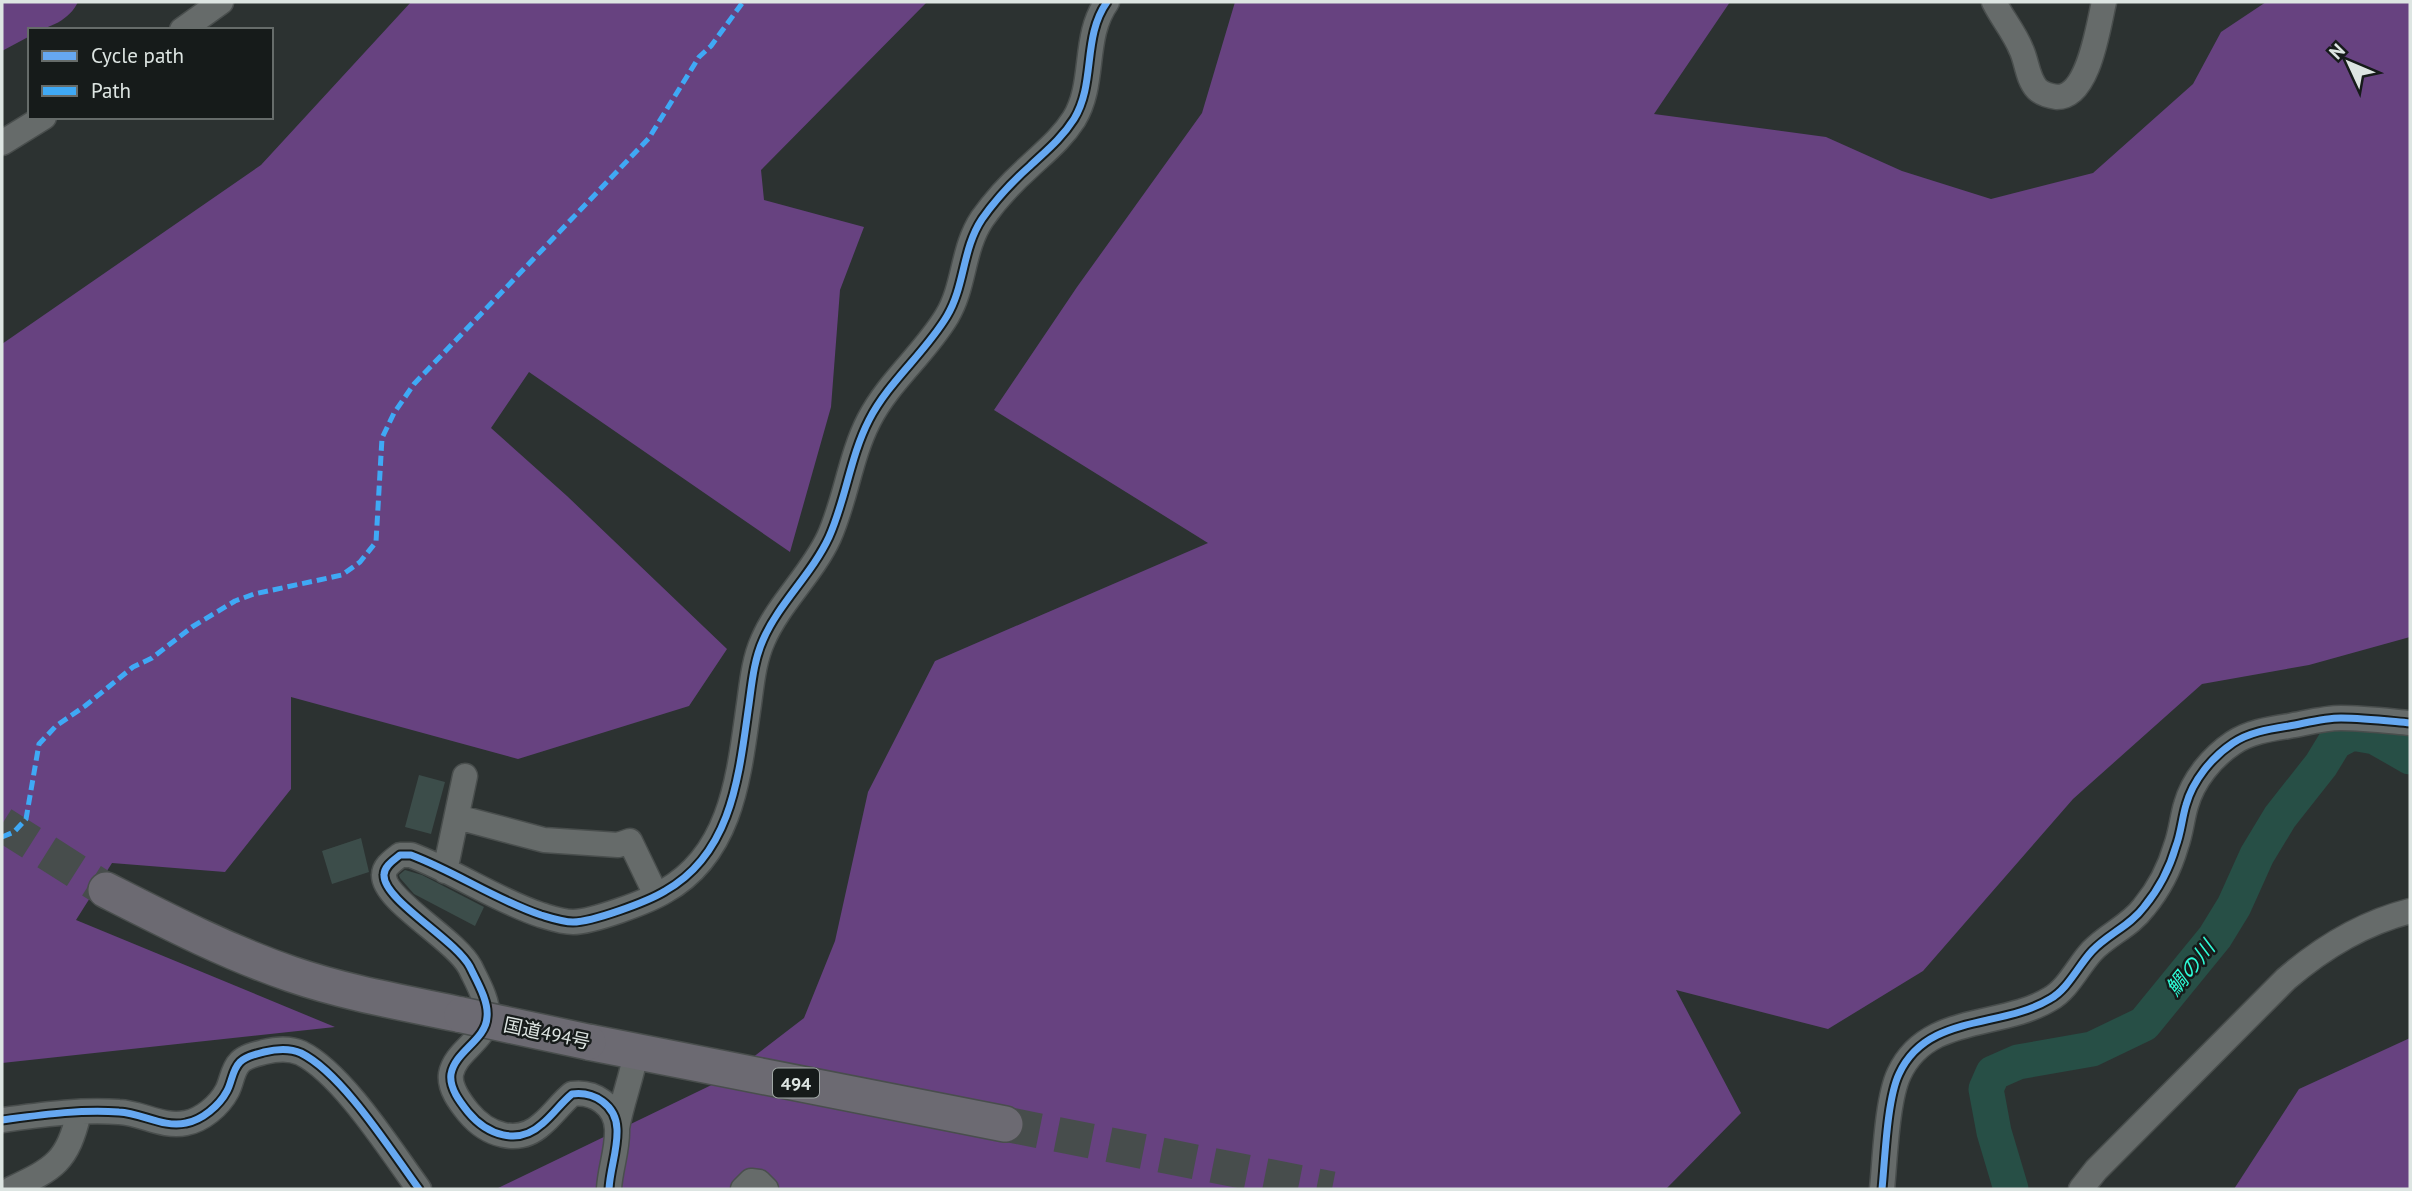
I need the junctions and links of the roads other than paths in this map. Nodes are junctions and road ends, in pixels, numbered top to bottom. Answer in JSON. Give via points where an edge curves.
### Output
{"nodes":[{"id":1,"x":220,"y":2,"type":"edge"},
{"id":2,"x":1107,"y":2,"type":"edge"},
{"id":3,"x":1994,"y":2,"type":"edge"},
{"id":4,"x":2104,"y":2,"type":"edge"},
{"id":5,"x":185,"y":28,"type":"edge"},
{"id":6,"x":41,"y":119,"type":"edge"},
{"id":7,"x":2,"y":143,"type":"edge"},
{"id":8,"x":2410,"y":723,"type":"edge"},
{"id":9,"x":465,"y":776,"type":"dead end"},
{"id":10,"x":457,"y":817,"type":"junction"},
{"id":11,"x":445,"y":871,"type":"junction"},
{"id":12,"x":106,"y":890,"type":"tunnel mouth"},
{"id":13,"x":656,"y":895,"type":"junction"},
{"id":14,"x":2410,"y":911,"type":"edge"},
{"id":15,"x":636,"y":1052,"type":"junction"},
{"id":16,"x":79,"y":1112,"type":"junction"},
{"id":17,"x":2,"y":1120,"type":"edge"},
{"id":18,"x":1005,"y":1124,"type":"tunnel mouth"},
{"id":19,"x":617,"y":1128,"type":"junction"},
{"id":20,"x":11,"y":1189,"type":"edge"},
{"id":21,"x":419,"y":1189,"type":"edge"},
{"id":22,"x":609,"y":1189,"type":"edge"},
{"id":23,"x":743,"y":1189,"type":"edge"},
{"id":24,"x":766,"y":1189,"type":"edge"},
{"id":25,"x":1882,"y":1189,"type":"edge"},
{"id":26,"x":2081,"y":1189,"type":"edge"}],
"edges":[{"from":1,"to":5,"type":"street"},
{"from":2,"to":13,"type":"street","via":[[1093,33],[1087,87],[1076,117],[980,222],[953,305],[869,420],[830,536],[762,642],[754,666],[740,769],[719,837],[689,873]]},
{"from":3,"to":4,"type":"street","via":[[2037,88],[2049,96],[2064,97],[2086,71]]},
{"from":6,"to":7,"type":"street"},
{"from":8,"to":25,"type":"street","via":[[2339,718],[2263,730],[2220,752],[2203,770],[2186,803],[2176,847],[2161,881],[2130,923],[2092,950],[2053,998],[2015,1014],[1952,1028],[1918,1047],[1906,1061],[1893,1092]]},
{"from":9,"to":10,"type":"street"},
{"from":10,"to":11,"type":"street"},
{"from":10,"to":13,"type":"street","via":[[544,840],[618,845],[629,841]]},
{"from":11,"to":13,"type":"street","via":[[527,910],[573,922]]},
{"from":11,"to":19,"type":"street","via":[[411,855],[400,855],[384,877],[396,898],[456,947],[482,995],[488,1017],[484,1028],[454,1063],[451,1076],[464,1107],[496,1134],[520,1136],[543,1124],[572,1094],[591,1093],[609,1108]]},
{"from":12,"to":15,"type":"highway","name":"国道494号","number":"494","bridge":true,"via":[[199,937],[291,974],[344,990]]},
{"from":14,"to":26,"type":"street","via":[[2334,942],[2286,979]]},
{"from":15,"to":18,"type":"highway","name":"国道494号","number":"494"},
{"from":15,"to":19,"type":"street"},
{"from":16,"to":17,"type":"street"},
{"from":16,"to":20,"type":"street","via":[[73,1140],[55,1165]]},
{"from":16,"to":21,"type":"street","via":[[119,1112],[168,1125],[188,1123],[217,1105],[240,1062],[252,1055],[288,1049],[317,1064],[337,1084]]},
{"from":19,"to":22,"type":"street"},
{"from":23,"to":24,"type":"street","via":[[751,1181]]}]}
